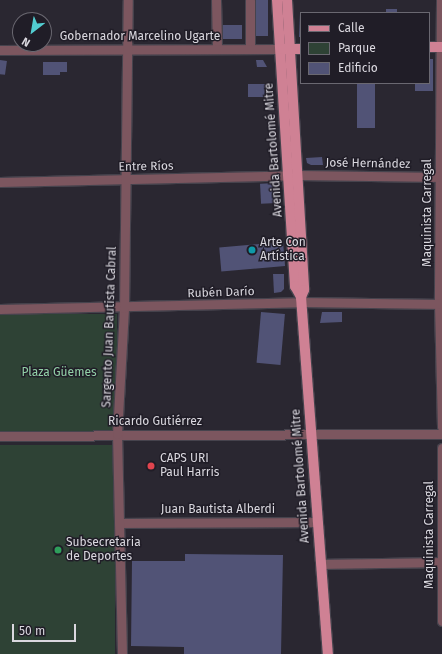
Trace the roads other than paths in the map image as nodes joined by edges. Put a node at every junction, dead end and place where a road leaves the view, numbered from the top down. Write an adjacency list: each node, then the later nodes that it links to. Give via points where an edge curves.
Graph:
1 (128, 0): 8 (street, Sargento Juan Bautista Cabral)
2 (216, 0): 9 (street)
3 (250, 0): 10 (street)
4 (278, 0): 11 (main road, Avenida Bartolomé Mitre)
5 (287, 0): 11 (main road, Avenida Bartolomé Mitre)
6 (440, 0): 7 (street, Maquinista Carregal)
7 (437, 47): 15 (street, Maquinista Carregal)
8 (128, 49): 9 (street, Gobernador Marcelino Ugarte); 13 (street, Gobernador Marcelino Ugarte); 16 (street, Sargento Juan Bautista Cabral)
9 (217, 49): 10 (street, Gobernador Marcelino Ugarte)
10 (250, 49): 11 (street, Gobernador Marcelino Ugarte)
11 (285, 49): 12 (main road); 14 (main road, Avenida Bartolomé Mitre)
12 (300, 49)
13 (0, 50)
14 (294, 176): 15 (street, José Hernández); 16 (street, Entre Ríos); 18 (main road, Avenida Bartolomé Mitre, via 295,286)
15 (442, 177): 19 (street, Maquinista Carregal)
16 (126, 180): 17 (street, Entre Ríos); 20 (street, Sargento Juan Bautista Cabral)
17 (0, 182)
18 (301, 299): 19 (street, Rubén Darío); 20 (street, Rubén Darío); 23 (main road, Avenida Bartolomé Mitre)
19 (441, 304): 22 (street, Maquinista Carregal)
20 (124, 308): 21 (street, Rubén Darío); 24 (street, Sargento Juan Bautista Cabral)
21 (0, 309)
22 (442, 427)
23 (311, 432): 24 (street, Ricardo Gutiérrez); 25 (street, Ricardo Gutiérrez); 28 (main road, Avenida Bartolomé Mitre)
24 (117, 434): 26 (street, Ricardo Gutiérrez); 29 (street, Sargento Juan Bautista Cabral)
25 (442, 434)
26 (0, 436)
27 (442, 448): 30 (street, Maquinista Carregal)
28 (317, 522): 29 (street, Juan Bautista Alberdi); 31 (main road, Avenida Bartolomé Mitre)
29 (119, 523): 33 (street, Sargento Juan Bautista Cabral)
30 (442, 562): 31 (street); 32 (street, Maquinista Carregal)
31 (321, 564): 34 (main road, Avenida Bartolomé Mitre)
32 (442, 621)
33 (122, 654)
34 (328, 654)

